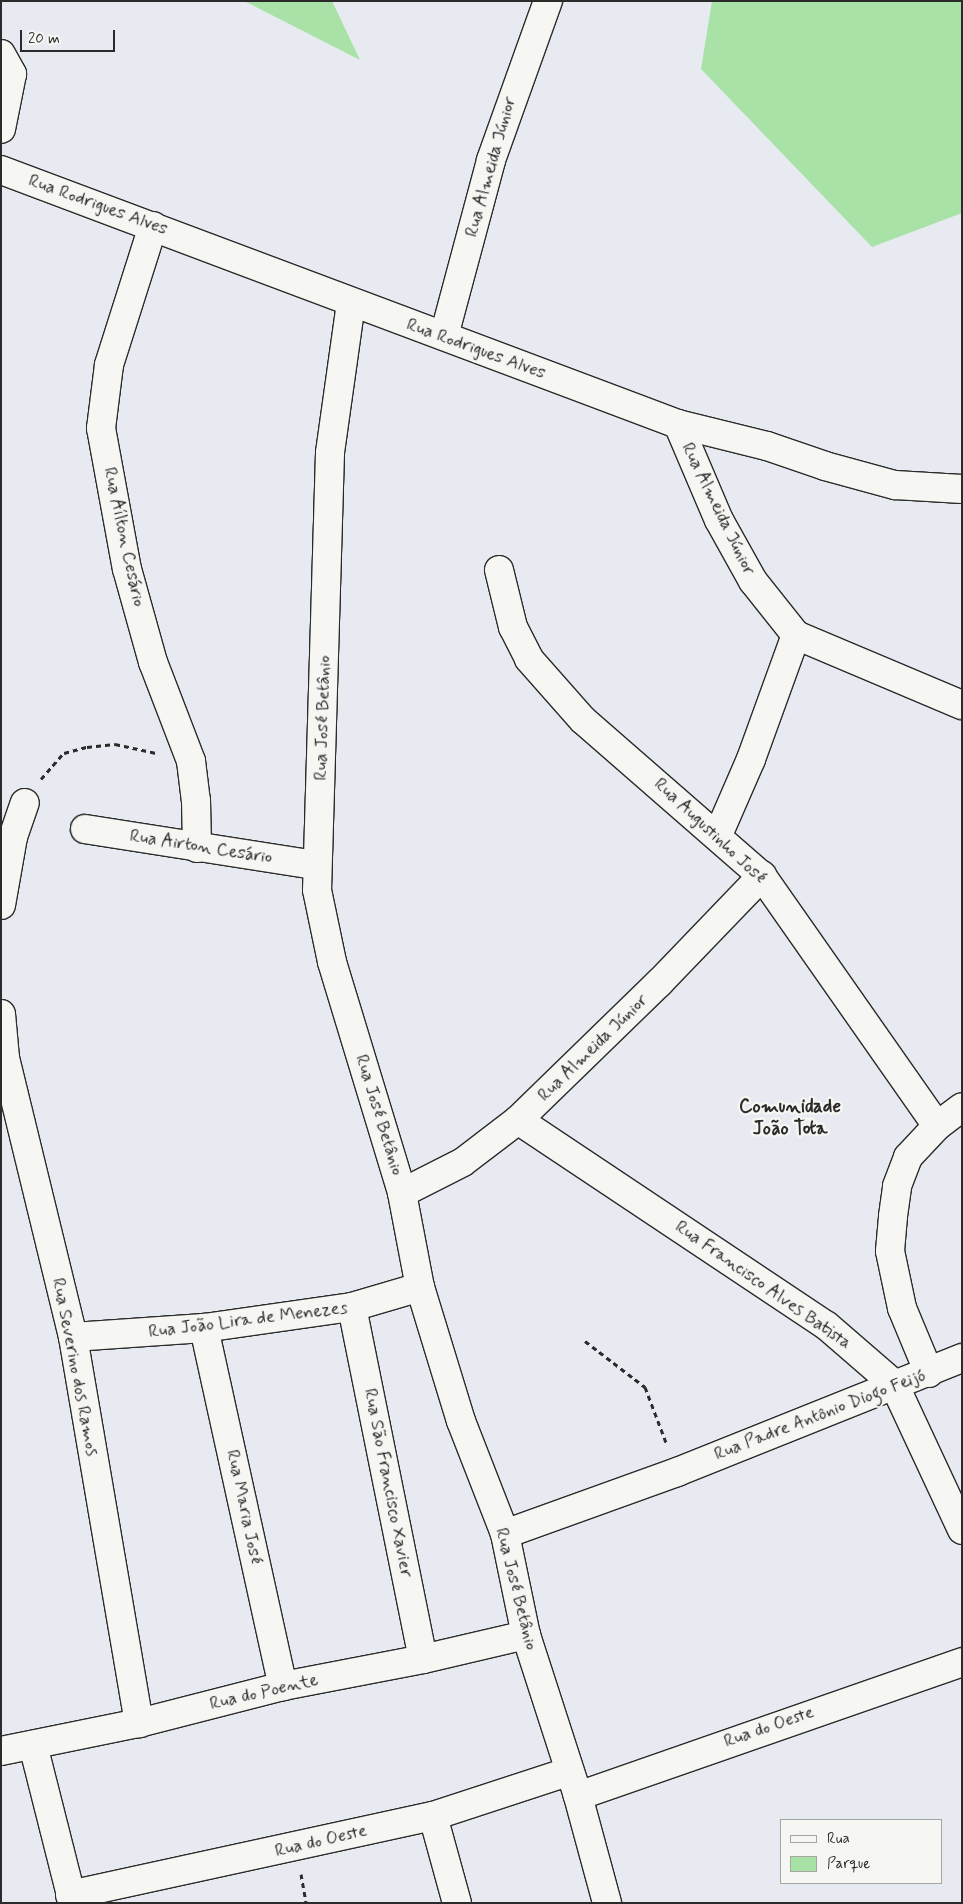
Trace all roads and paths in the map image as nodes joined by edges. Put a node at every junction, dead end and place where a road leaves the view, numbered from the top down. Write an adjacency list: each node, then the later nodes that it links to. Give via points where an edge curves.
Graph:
1 (548, 1): 7 (street, Rua Almeida Júnior, via 491,160)
2 (1, 54): 3 (street, via 12,74)
3 (1, 129)
4 (1, 170): 5 (street, Rua Rodrigues Alves)
5 (153, 226): 6 (street, Rua Rodrigues Alves); 13 (street, Rua Aílton Cesário, via 109,366 101,428 127,569 153,662)
6 (351, 303): 7 (street, Rua Rodrigues Alves); 18 (street, Rua José Betânio, via 330,453)
7 (444, 336): 8 (street, Rua Rodrigues Alves)
8 (678, 424): 9 (street, Rua Rodrigues Alves, via 767,446 895,485); 11 (street, Rua Almeida Júnior, via 719,520 753,581)
9 (962, 489)
10 (499, 570): 16 (street, Rua Augustinho José, via 513,627 529,659 554,690 583,720)
11 (796, 635): 12 (street); 16 (street, via 751,759)
12 (962, 705)
13 (191, 761): 14 (path, via 115,744 88,747 64,753); 17 (street, Rua Aílton Cesário, via 196,800)
14 (25, 802): 20 (street, via 13,837)
15 (85, 829): 17 (street, Rua Airton Cesário)
16 (718, 835): 19 (street, Rua Augustinho José)
17 (196, 848): 18 (street, Rua Airton Cesário)
18 (316, 865): 26 (street, Rua José Betânio, via 316,890 332,962)
19 (762, 876): 24 (street, Rua Almeida Júnior, via 659,983); 25 (street, Rua Augustinho José)
20 (1, 905)
21 (1, 1014): 22 (street, Rua Severino dos Ramos)
22 (3, 1058): 30 (street, Rua Severino dos Ramos)
23 (962, 1107): 25 (street)
24 (518, 1120): 26 (street, Rua Almeida Júnior, via 463,1162); 34 (street, Rua Francisco Alves Batista, via 819,1321)
25 (937, 1126): 33 (street, via 908,1157 897,1186 890,1251 902,1308)
26 (402, 1193): 27 (street, Rua José Betânio)
27 (420, 1287): 28 (street, Rua João Lira de Menezes); 37 (street, Rua José Betânio, via 464,1430)
28 (352, 1307): 29 (street, Rua João Lira de Menezes); 39 (street, Rua São Francisco Xavier)
29 (204, 1328): 30 (street, Rua João Lira de Menezes); 41 (street, Rua Maria José)
30 (73, 1337): 42 (street, Rua Severino dos Ramos)
31 (586, 1341): 35 (path, via 645,1387)
32 (962, 1358): 33 (street, Rua Padre Antônio Diogo Feijó)
33 (929, 1373): 34 (street, Rua Padre Antônio Diogo Feijó)
34 (894, 1384): 35 (street, Rua Padre Antônio Diogo Feijó); 36 (street, Rua Francisco Alves Batista)
35 (677, 1472): 37 (street, Rua Padre Antônio Diogo Feijó)
36 (962, 1530)
37 (505, 1534): 38 (street, Rua José Betânio)
38 (526, 1635): 39 (street, Rua do Poente); 45 (street, Rua José Betânio)
39 (423, 1660): 41 (street, Rua do Poente)
40 (962, 1662): 45 (street, Rua do Oeste)
41 (283, 1686): 42 (street, Rua do Poente)
42 (139, 1723): 43 (street, Rua do Poente)
43 (33, 1745): 44 (street, Rua do Poente); 47 (street)
44 (1, 1751)
45 (573, 1784): 46 (street, Rua do Oeste); 49 (street, Rua José Betânio)
46 (433, 1816): 47 (street, Rua do Oeste); 48 (street)
47 (71, 1899)
48 (457, 1903)
49 (607, 1903)

